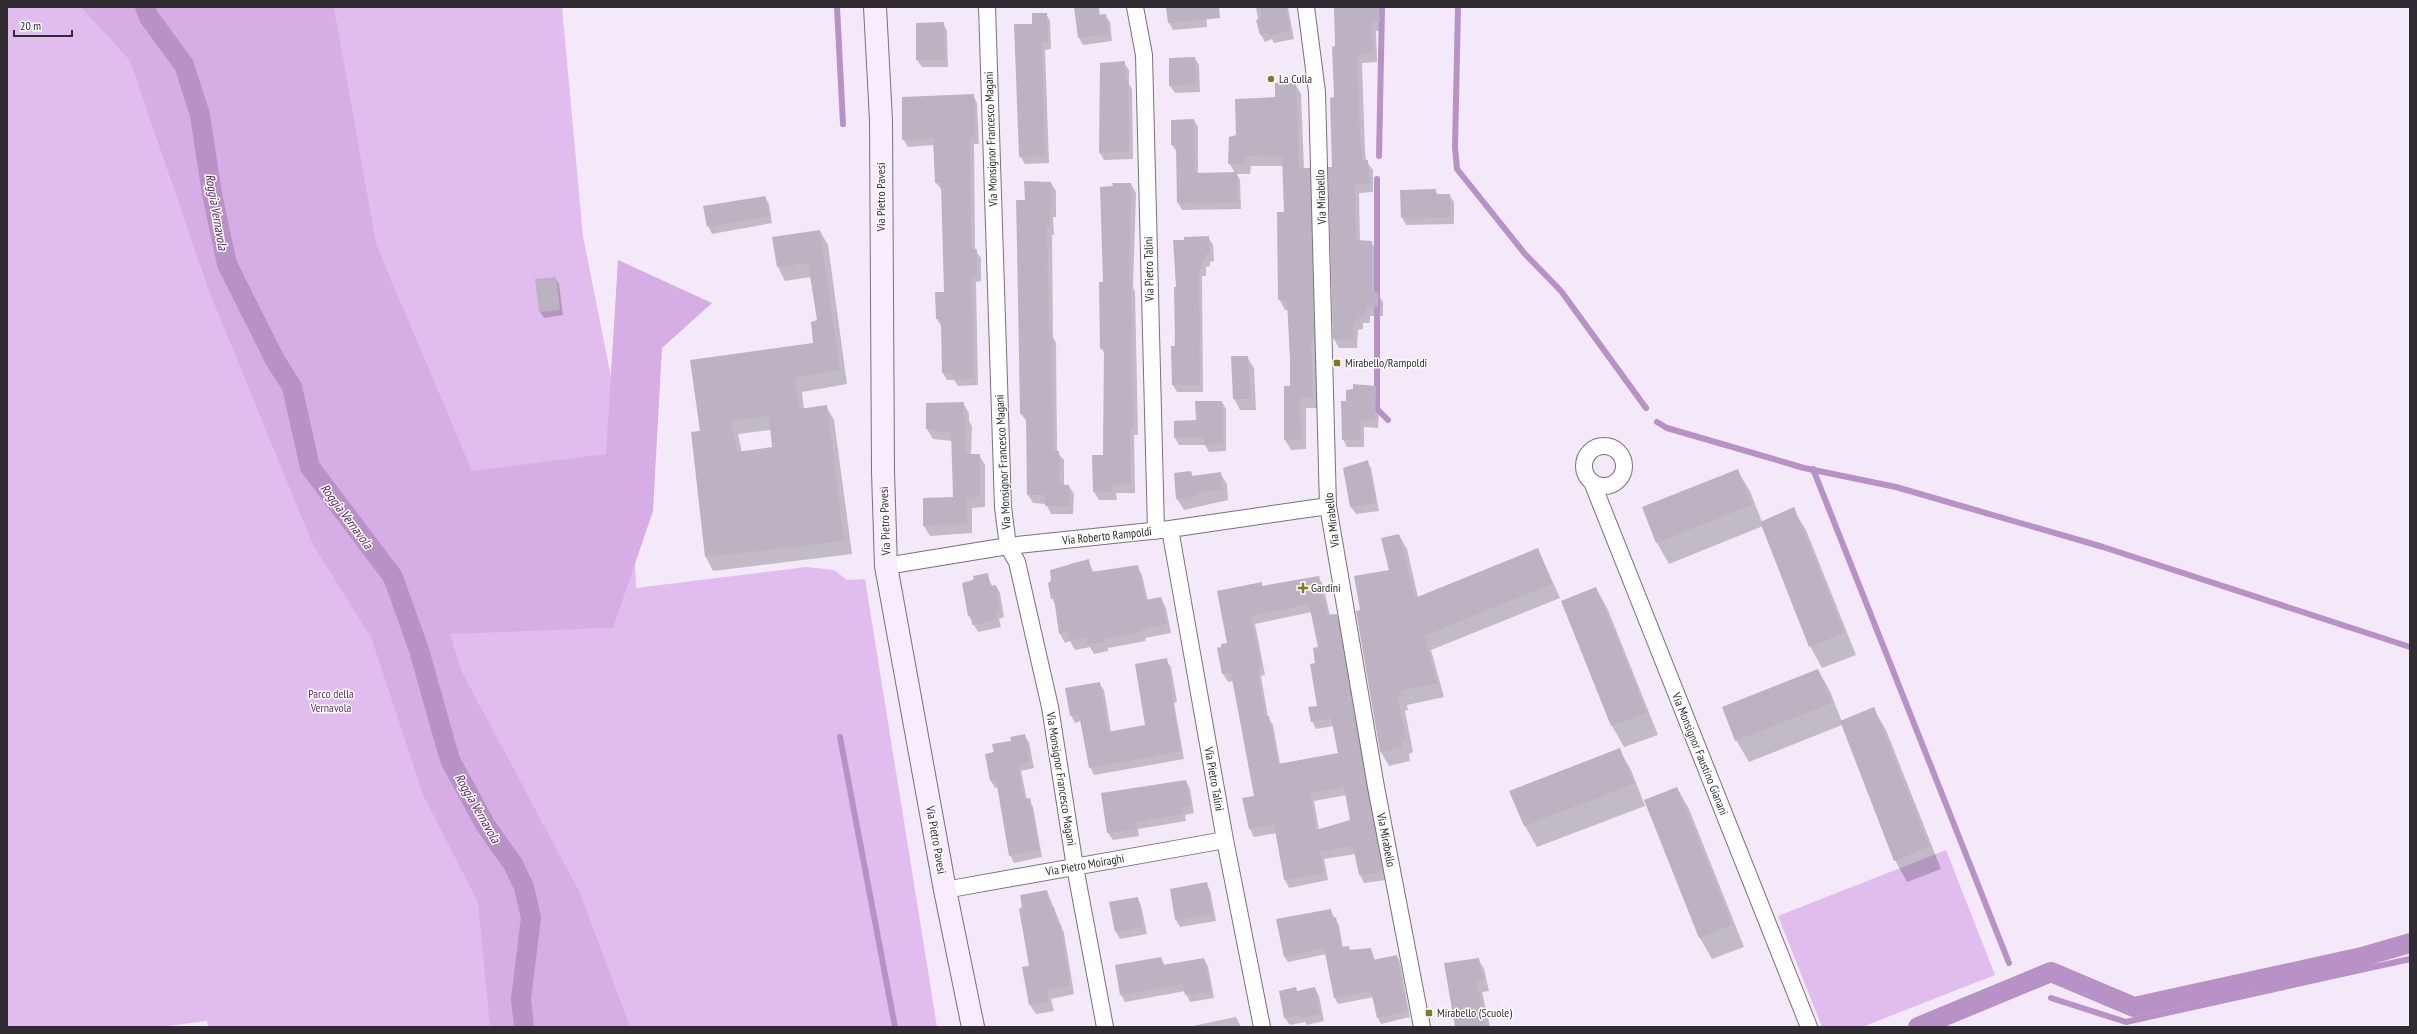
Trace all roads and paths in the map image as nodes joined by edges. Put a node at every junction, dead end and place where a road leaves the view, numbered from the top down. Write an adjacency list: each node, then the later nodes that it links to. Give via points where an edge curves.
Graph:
1 (875, 7): 9 (street, Via Pietro Pavesi, via 881,120)
2 (987, 7): 8 (street, Via Monsignor Francesco Magani, via 1003,507)
3 (1135, 7): 7 (street, Via Pietro Talini, via 1144,55)
4 (1306, 7): 6 (street, Via Mirabello, via 1318,92)
5 (1592, 482): 17 (street, Via Monsignor Faustino Gianani)
6 (1328, 506): 7 (street, Via Roberto Rampoldi); 16 (street, Via Mirabello)
7 (1163, 530): 8 (street, Via Roberto Rampoldi); 10 (street, Via Pietro Talini)
8 (1008, 546): 9 (street, Via Roberto Rampoldi); 11 (street, Via Monsignor Francesco Magani, via 1017,562 1050,707)
9 (886, 566): 12 (street, Via Pietro Pavesi)
10 (1225, 840): 11 (street, Via Pietro Moiraghi); 15 (street, Via Pietro Talini)
11 (1075, 867): 12 (street, Via Pietro Moiraghi); 14 (street, Via Monsignor Francesco Magani)
12 (945, 890): 13 (street, Via Pietro Pavesi)
13 (973, 1027)
14 (1104, 1027)
15 (1262, 1027)
16 (1422, 1027)
17 (1809, 1027)

